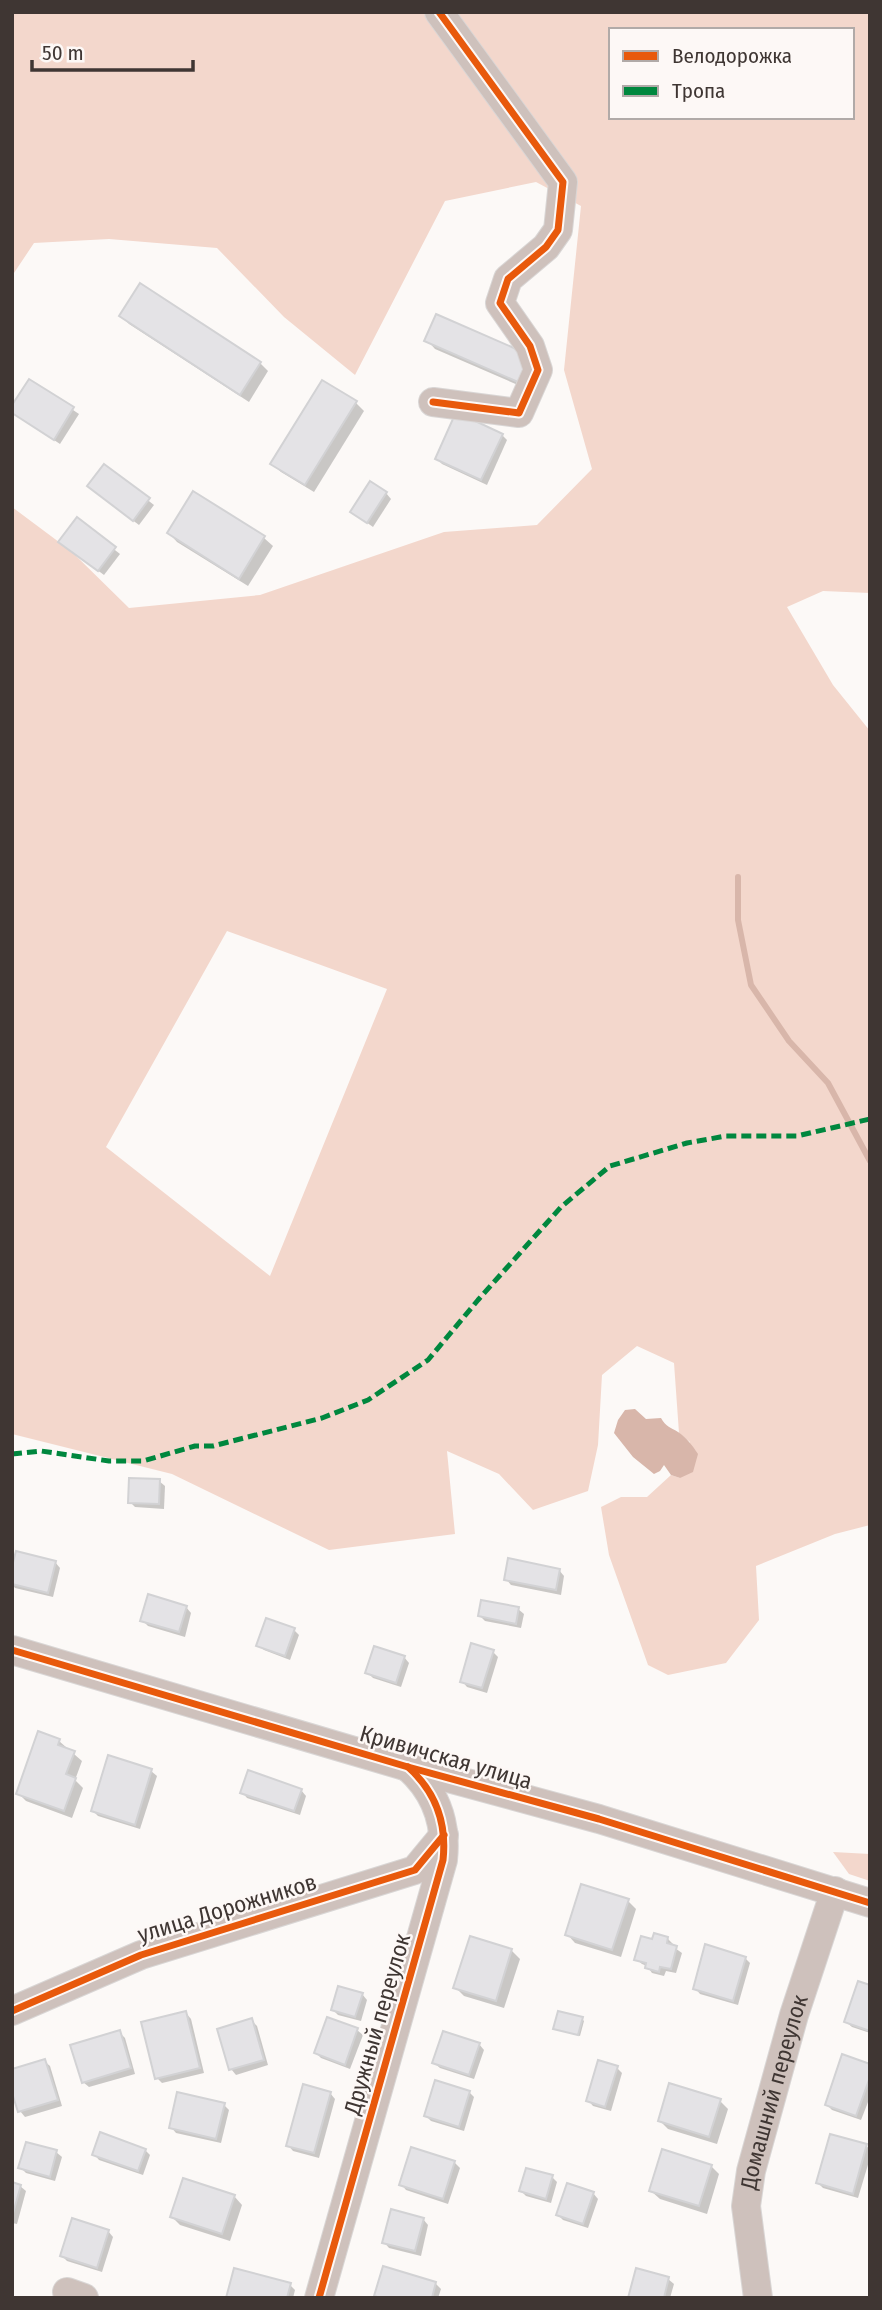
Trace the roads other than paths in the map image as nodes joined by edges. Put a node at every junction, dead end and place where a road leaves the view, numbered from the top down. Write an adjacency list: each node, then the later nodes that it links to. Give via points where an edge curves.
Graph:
1 (439, 12): 2 (street, via 563,182 558,230 547,247 508,279 500,303 530,346 538,370 519,413)
2 (433, 402)
3 (12, 1650): 4 (street, Кривичская улица)
4 (408, 1767): 5 (street, Дружный переулок, via 430,1793); 6 (street, Кривичская улица)
5 (444, 1836): 8 (street, улица Дорожников, via 415,1870 141,1955); 9 (street, Дружный переулок, via 440,1872)
6 (835, 1891): 7 (street, Кривичская улица); 10 (street, Домашний переулок, via 794,2015 751,2171 746,2206)
7 (870, 1903)
8 (12, 2011)
9 (319, 2298)
10 (758, 2298)

